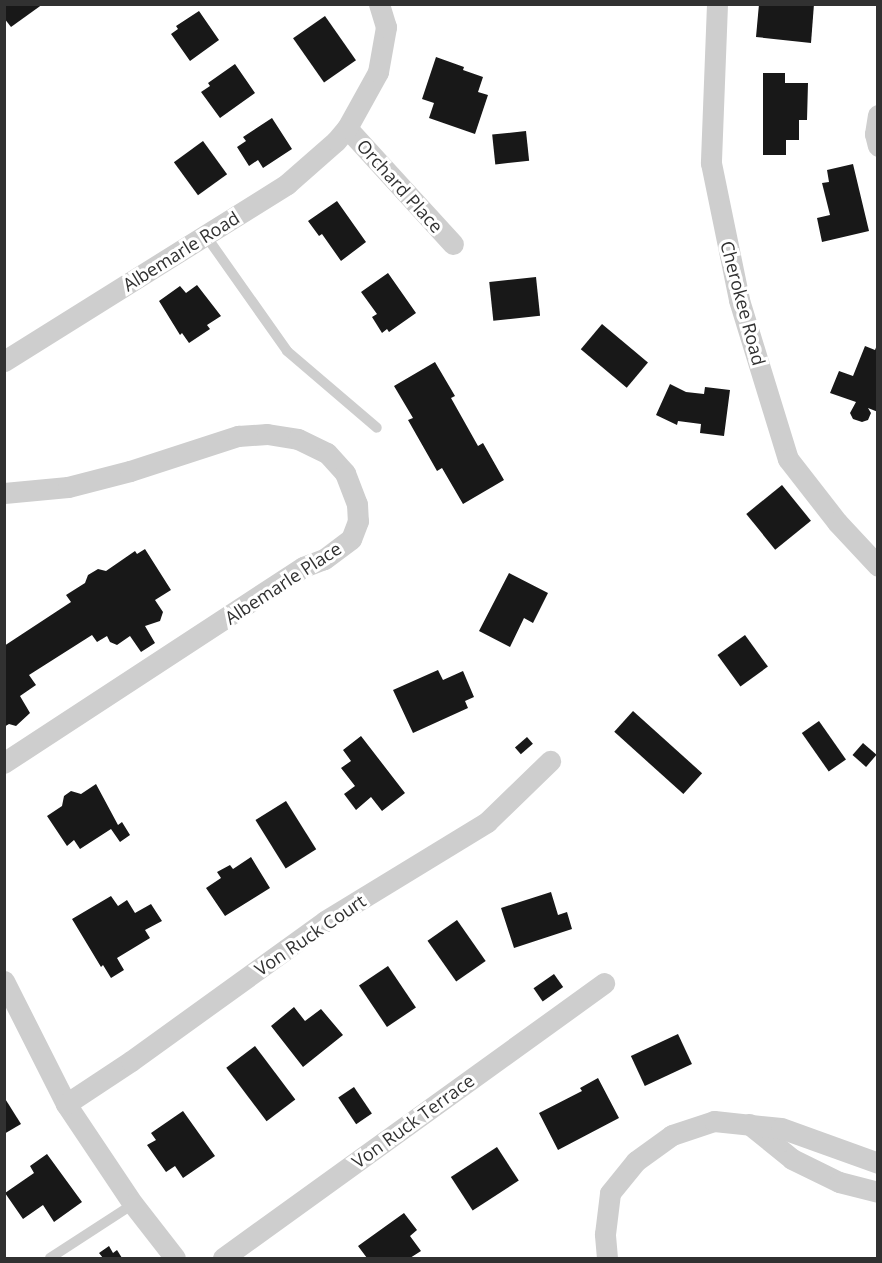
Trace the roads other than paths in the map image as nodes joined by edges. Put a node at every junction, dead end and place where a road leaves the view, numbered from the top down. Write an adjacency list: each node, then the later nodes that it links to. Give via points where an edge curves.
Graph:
1 (379, 4): 4 (street, Albemarle Road, via 386,27 378,72)
2 (717, 4): 11 (street, Cherokee Road, via 711,163 739,300 788,459 837,522)
3 (878, 115): 5 (street)
4 (347, 129): 6 (street, Albemarle Road, via 287,184); 7 (street, Orchard Place)
5 (878, 146)
6 (206, 236): 8 (street, Albemarle Road); 9 (lane, via 287,351)
7 (453, 244)
8 (4, 361)
9 (378, 428)
10 (4, 493): 13 (street, Albemarle Place, via 68,487 238,436 267,434 298,439 327,453 345,473 357,504 358,521 351,539 324,559 303,567)
11 (878, 566)
12 (550, 761): 16 (street, Von Ruck Court, via 487,822 325,921)
13 (4, 763)
14 (4, 981): 16 (street)
15 (604, 983): 23 (street, Von Ruck Terrace)
16 (66, 1104): 20 (street)
17 (749, 1124): 18 (street, via 782,1128); 19 (street, via 792,1159 839,1182); 24 (street, via 714,1121 672,1135 636,1161 610,1193 605,1234)
18 (878, 1163)
19 (878, 1192)
20 (133, 1204): 21 (lane); 22 (street)
21 (50, 1258)
22 (175, 1258)
23 (222, 1258)
24 (607, 1258)

